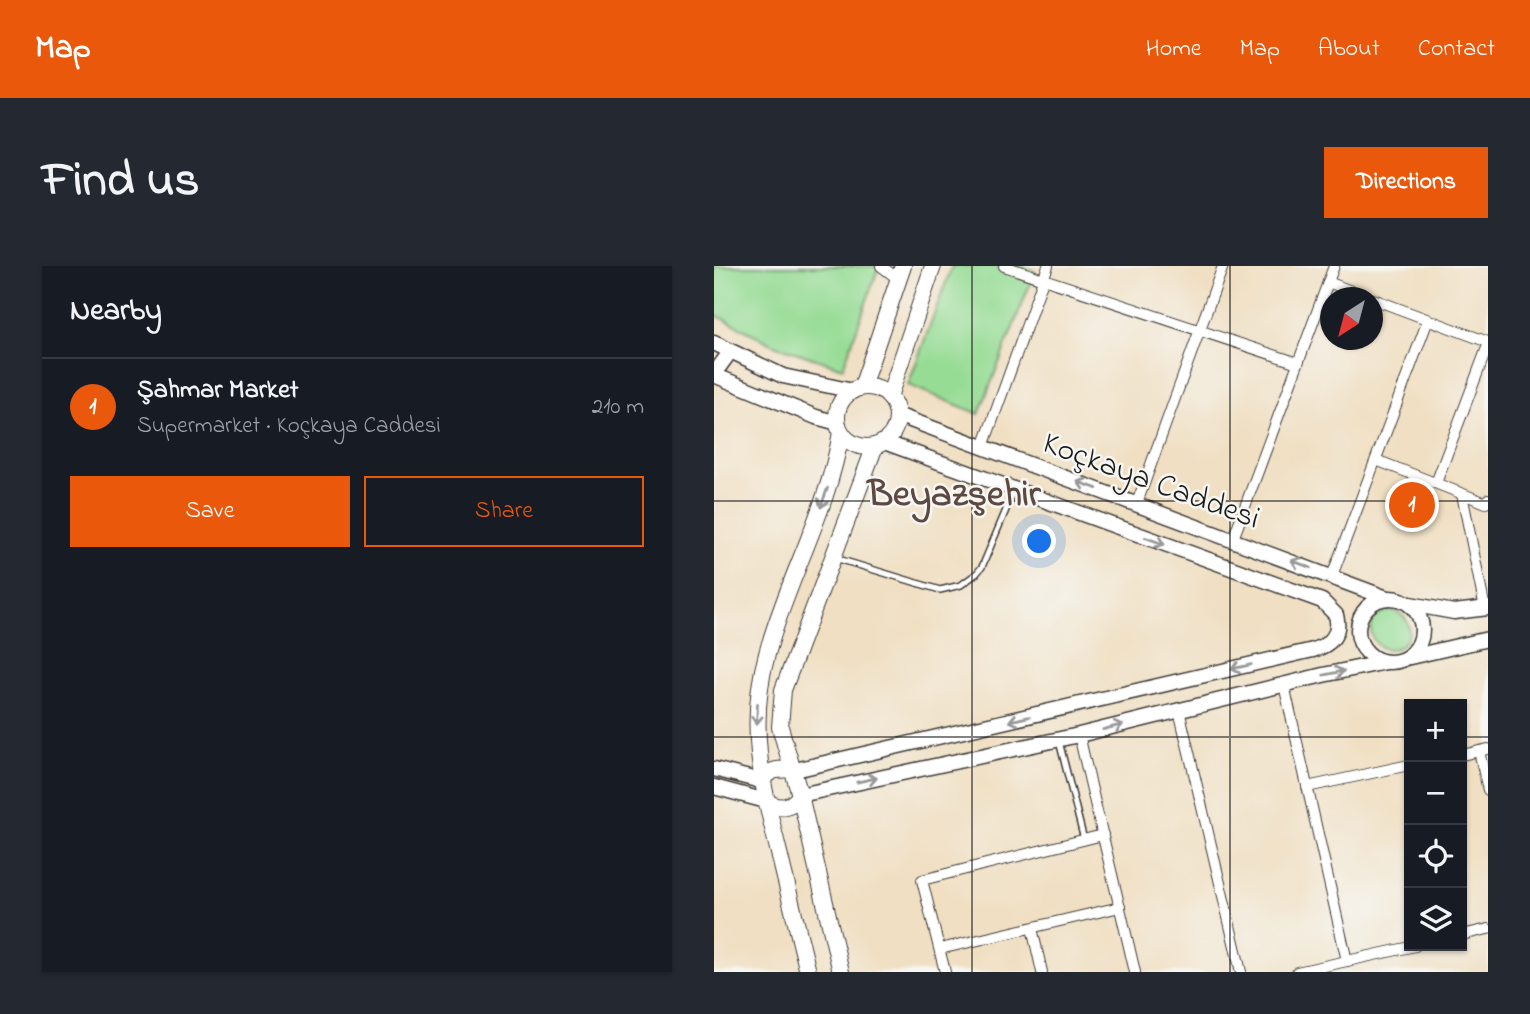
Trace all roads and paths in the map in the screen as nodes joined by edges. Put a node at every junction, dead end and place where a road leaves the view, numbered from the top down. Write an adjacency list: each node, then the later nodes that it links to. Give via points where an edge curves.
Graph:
1 (880, 266): 7 (street)
2 (933, 266): 20 (highway)
3 (1004, 266): 8 (street)
4 (1048, 266): 8 (street)
5 (1223, 266): 13 (street)
6 (1334, 266): 9 (street)
7 (901, 272): 19 (highway)
8 (1043, 279): 13 (street); 24 (street)
9 (1328, 282): 10 (street); 17 (street)
10 (1341, 287)
11 (1383, 303): 12 (street)
12 (1428, 320): 15 (street); 25 (street)
13 (1199, 331): 17 (street); 30 (street)
14 (714, 342): 16 (main road)
15 (1488, 344): 26 (street)
16 (730, 352): 18 (main road); 19 (main road, via 783,376)
17 (1298, 363): 31 (street)
18 (714, 374): 22 (main road)
19 (857, 389): 20 (highway, via 881,390); 22 (highway, via 840,404)
20 (889, 397): 21 (highway)
21 (897, 415): 23 (highway, via 896,426); 24 (main road, Koçkaya Caddesi)
22 (840, 428): 23 (highway, via 855,444); 50 (highway, one-way to 50, via 829,483 762,673 756,722)
23 (879, 444): 27 (main road, Koçkaya Caddesi); 32 (highway)
24 (983, 447): 30 (main road, Koçkaya Caddesi, one-way to 24)
25 (1376, 460): 26 (street); 33 (street)
26 (1436, 483): 28 (street)
27 (1015, 489): 32 (lane, via 982,567 955,588 933,589); 37 (main road, Koçkaya Caddesi, one-way to 37, via 1322,601)
28 (1462, 494): 29 (street); 36 (street)
29 (1488, 502)
30 (1137, 503): 31 (main road, Koçkaya Caddesi)
31 (1233, 539): 33 (main road, Koçkaya Caddesi, one-way to 31)
32 (832, 557): 49 (highway, via 783,690 780,727)
33 (1332, 576): 34 (main road, Koçkaya Caddesi)
34 (1387, 598): 35 (main road); 38 (main road, via 1366,608)
35 (1409, 604): 36 (main road, via 1454,612); 40 (main road, via 1423,631 1419,646)
36 (1486, 608)
37 (1338, 621): 38 (main road); 49 (main road, one-way to 49, via 1334,638 1325,647)
38 (1358, 627): 41 (main road, via 1366,651)
39 (1488, 639): 40 (main road)
40 (1409, 657): 41 (main road)
41 (1386, 662): 42 (main road, one-way to 41)
42 (1284, 685): 43 (main road); 52 (street)
43 (1179, 710): 44 (main road, one-way to 43); 70 (street)
44 (1079, 735): 45 (main road); 56 (street)
45 (1059, 739): 54 (main road, one-way to 45); 57 (lane)
46 (1483, 750): 53 (street)
47 (1404, 766): 52 (street)
48 (714, 769): 50 (main road)
49 (794, 770): 50 (highway, via 777,769); 54 (highway)
50 (761, 781): 55 (highway)
51 (714, 787): 55 (main road)
52 (1307, 787): 64 (street)
53 (1488, 790)
54 (800, 795): 55 (highway, via 785,807); 66 (highway)
55 (766, 801): 65 (highway)
56 (1103, 835): 57 (street); 58 (street)
57 (1084, 840): 63 (street, via 922,880)
58 (1120, 907): 59 (street); 69 (street)
59 (1032, 928): 63 (street); 68 (street)
60 (1488, 929): 61 (street)
61 (1467, 934)
62 (1404, 948): 64 (street)
63 (940, 949): 67 (street)
64 (1347, 961): 71 (street)
65 (808, 972)
66 (841, 972)
67 (946, 972)
68 (1042, 972)
69 (1135, 972)
70 (1241, 972)
71 (1297, 972)

